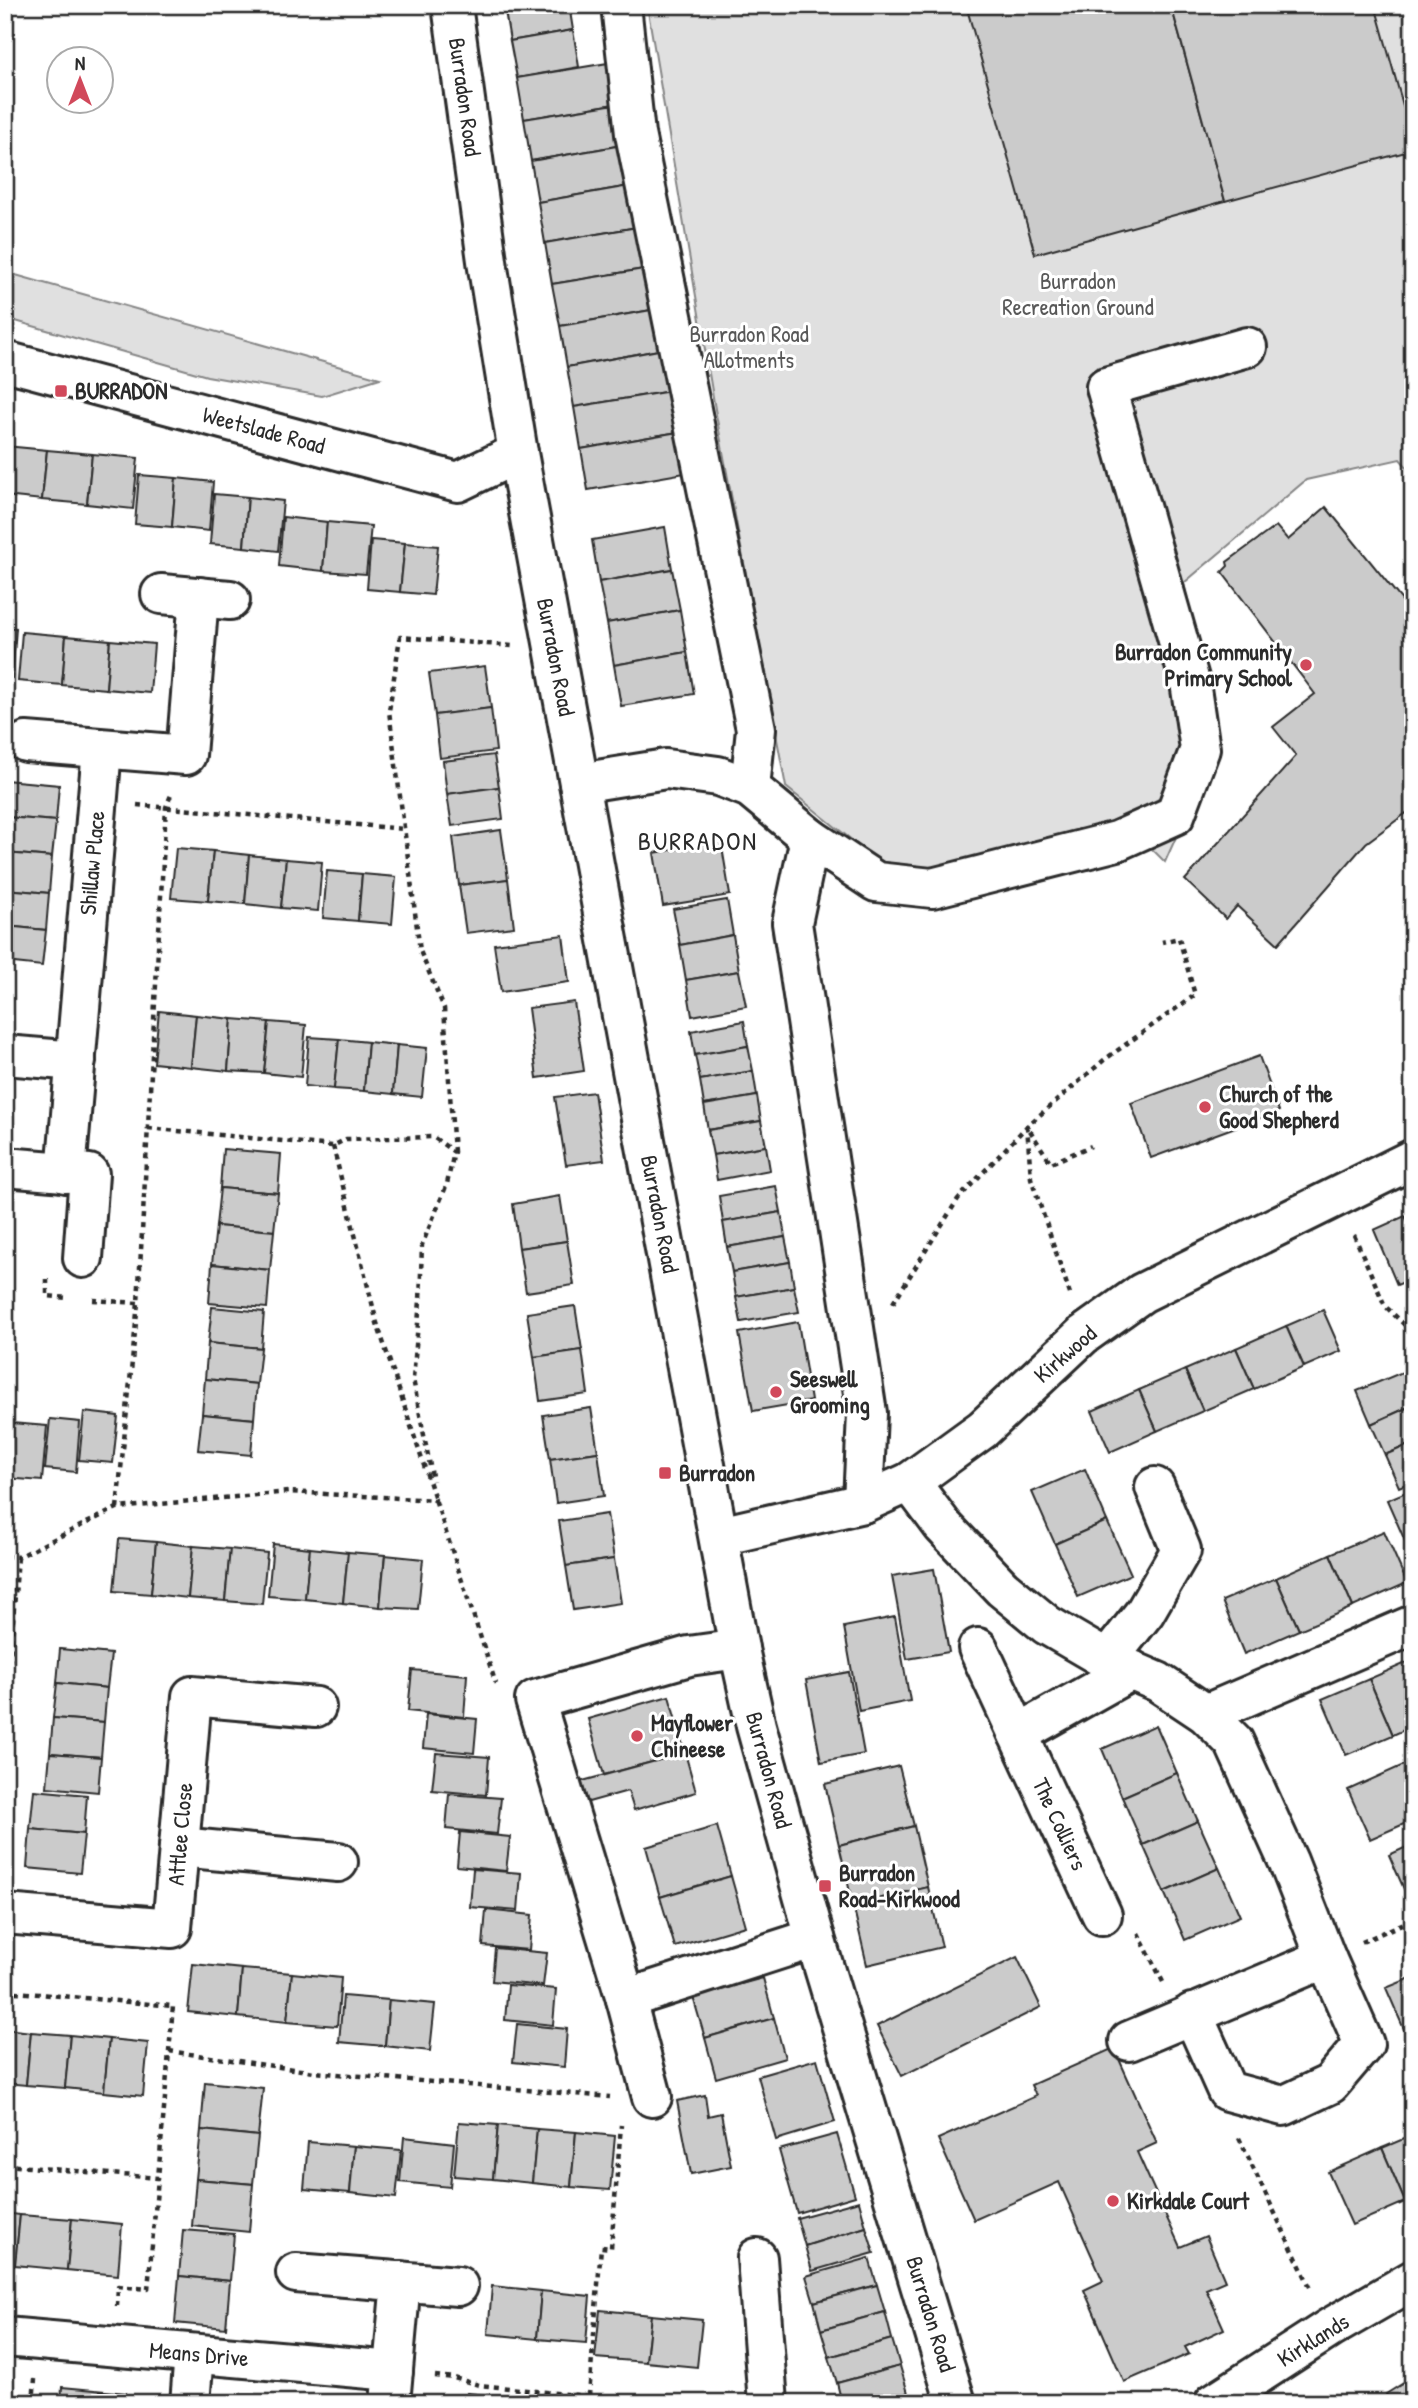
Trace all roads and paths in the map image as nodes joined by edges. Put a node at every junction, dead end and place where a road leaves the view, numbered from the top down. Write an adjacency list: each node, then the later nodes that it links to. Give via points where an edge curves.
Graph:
1 (452, 5): 5 (street, Burradon Road)
2 (621, 5): 12 (street, via 635,134 756,729)
3 (1247, 347): 16 (street, via 1106,387 1190,682 1200,749 1175,815 1117,841 932,888 876,882)
4 (5, 361): 5 (street, Weetslade Road, via 458,482)
5 (518, 453): 11 (street, Burradon Road)
6 (161, 594): 10 (street, via 215,598)
7 (521, 647): 15 (path, via 400,637 389,711)
8 (26, 742): 9 (street)
9 (102, 749): 10 (street); 13 (street, Shillaw Place)
10 (186, 755): 14 (path)
11 (579, 783): 12 (street, via 666,769 718,776); 38 (street, Burradon Road)
12 (750, 788): 16 (street)
13 (98, 801): 14 (path); 19 (street, Shillaw Place)
14 (166, 807): 15 (path); 21 (path)
15 (404, 829): 24 (path, via 420,951 444,1008)
16 (810, 838): 36 (street, via 792,923 867,1413)
17 (1162, 942): 20 (path, via 1179,938 1195,995 1104,1060)
18 (5, 1055): 19 (street)
19 (76, 1061): 27 (street, Shillaw Place)
20 (1027, 1126): 23 (path, via 1051,1163); 30 (path, via 958,1199); 32 (path, via 1031,1178)
21 (148, 1128): 22 (path); 37 (path, via 138,1303)
22 (333, 1146): 24 (path, via 346,1139 433,1137); 35 (path, via 377,1323)
23 (1091, 1146)
24 (454, 1152): 35 (path, via 447,1184 422,1245 412,1380)
25 (1413, 1159): 28 (street, Kirkwood)
26 (5, 1167): 27 (street)
27 (66, 1172): 29 (street, via 89,1174)
28 (1336, 1196): 31 (path, via 1385,1306); 32 (street, Kirkwood, via 1142,1293)
29 (83, 1258)
30 (889, 1313)
31 (1413, 1333)
32 (1083, 1335): 33 (street, Kirkwood, via 983,1429)
33 (910, 1482): 36 (street, Kirkwood); 44 (street, via 1002,1588 1047,1625)
34 (1155, 1487): 44 (street, via 1181,1550)
35 (437, 1500): 37 (path, via 288,1492); 46 (path)
36 (863, 1503): 38 (street, Kirkwood)
37 (117, 1508): 40 (path)
38 (720, 1536): 42 (street, Burradon Road)
39 (5, 1556): 40 (path)
40 (18, 1557): 50 (path)
41 (1413, 1625): 49 (street)
42 (739, 1648): 57 (street, Burradon Road); 60 (street, via 689,1656 536,1700)
43 (978, 1648): 51 (street, The Colliers)
44 (1119, 1665): 49 (street, via 1158,1682); 51 (street)
45 (506, 1674): 46 (path)
46 (494, 1677): 47 (path)
47 (498, 1690)
48 (316, 1707): 52 (street, Attlee Close, via 192,1696)
49 (1206, 1714): 58 (street, via 1234,1742)
50 (5, 1722)
51 (1018, 1734): 55 (street, The Colliers)
52 (179, 1847): 53 (street); 54 (street, Attlee Close, via 172,1928)
53 (338, 1862)
54 (5, 1914)
55 (1102, 1915)
56 (1413, 1919): 58 (path)
57 (815, 1938): 60 (street); 80 (street, Burradon Road)
58 (1326, 1958): 61 (street); 61 (street, via 1364,2044 1330,2084 1283,2106 1227,2091)
59 (5, 1991): 63 (path, via 173,2006)
60 (626, 1999): 64 (street)
61 (1192, 2013): 62 (street)
62 (1129, 2040)
63 (169, 2051): 64 (path, via 314,2072); 66 (path)
64 (632, 2103): 76 (path, via 611,2248 601,2247)
65 (5, 2165): 66 (path)
66 (158, 2178): 72 (path, via 148,2289 118,2287)
67 (757, 2258): 79 (street)
68 (296, 2273): 70 (street)
69 (1413, 2280): 81 (street, Kirklands)
70 (401, 2281): 71 (street); 75 (street)
71 (458, 2287)
72 (116, 2312)
73 (5, 2337): 74 (street, Means Drive)
74 (194, 2354): 75 (street, Means Drive); 77 (street)
75 (391, 2387): 76 (path, via 454,2378 479,2385)
76 (589, 2396): 78 (path)
77 (190, 2403)
78 (653, 2403)
79 (768, 2403)
80 (956, 2403)
81 (1214, 2403)

